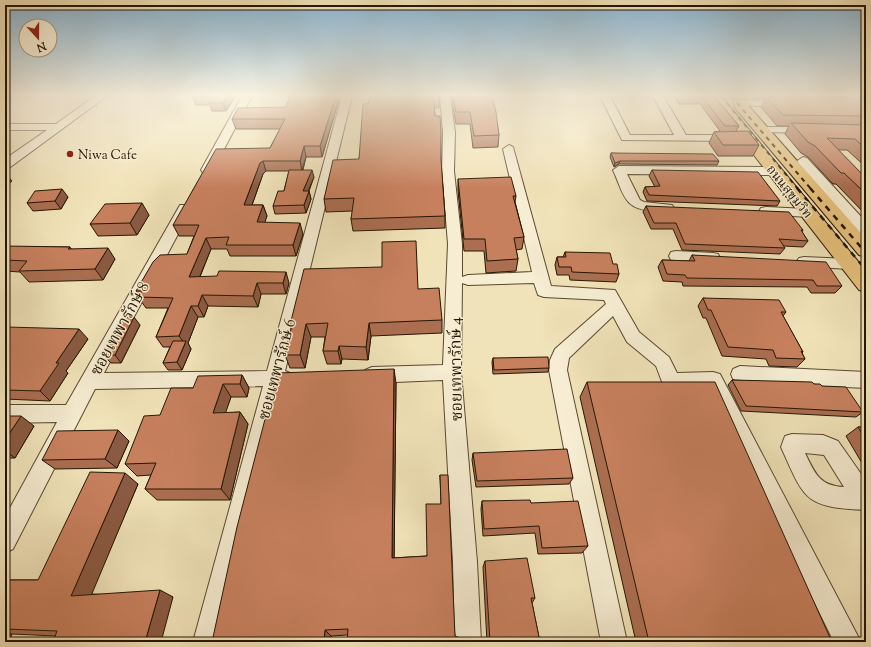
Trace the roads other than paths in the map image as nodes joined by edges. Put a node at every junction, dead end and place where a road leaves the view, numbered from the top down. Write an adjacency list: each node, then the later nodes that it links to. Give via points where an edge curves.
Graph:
1 (230, 126): 36 (street, ซอยเทพารักษ์ 8)
2 (339, 126): 33 (street, ซอยเทพารักษ์ 6)
3 (448, 126): 30 (street, ซอยเทพารักษ์ 4, via 448,171 455,244)
4 (620, 126): 12 (street, via 626,138)
5 (675, 126): 12 (street)
6 (746, 126): 11 (highway, ถนนสุขุมวิท)
7 (750, 126): 11 (highway, ถนนสุขุมวิท)
8 (5, 127): 9 (street)
9 (59, 127): 15 (street)
10 (822, 130): 11 (street)
11 (754, 134): 12 (street); 16 (highway, ถนนสุขุมวิท); 21 (highway, ถนนสุขุมวิท)
12 (682, 138)
13 (509, 149): 26 (street)
14 (802, 161): 20 (street)
15 (5, 165)
16 (774, 171): 17 (street, via 619,170 635,202 641,206); 19 (highway, ถนนสุขุมวิท)
17 (681, 209)
18 (752, 211): 19 (street)
19 (808, 213): 25 (highway, ถนนสุขุมวิท)
20 (866, 231)
21 (866, 252)
22 (676, 256): 23 (street)
23 (731, 258)
24 (786, 261): 25 (street)
25 (849, 264): 28 (highway, ถนนสุขุมวิท)
26 (540, 278): 27 (street); 29 (street, via 544,291 609,294)
27 (468, 280)
28 (866, 285)
29 (614, 306): 42 (street, via 561,354 558,360); 43 (street, via 633,337 663,362 671,381 713,380)
30 (452, 372): 32 (street); 41 (street, ซอยเทพารักษ์ 4, via 466,562)
31 (740, 374): 35 (street)
32 (351, 376)
33 (273, 378): 34 (street); 36 (street); 40 (street, ซอยเทพารักษ์ 6)
34 (296, 378)
35 (866, 380)
36 (90, 381): 38 (street, ซอยเทพารักษ์ 8)
37 (5, 414): 38 (street)
38 (71, 415): 39 (street, ซอยเทพารักษ์ 8)
39 (5, 541)
40 (206, 642)
41 (468, 642)
42 (614, 642)
43 (848, 642)

